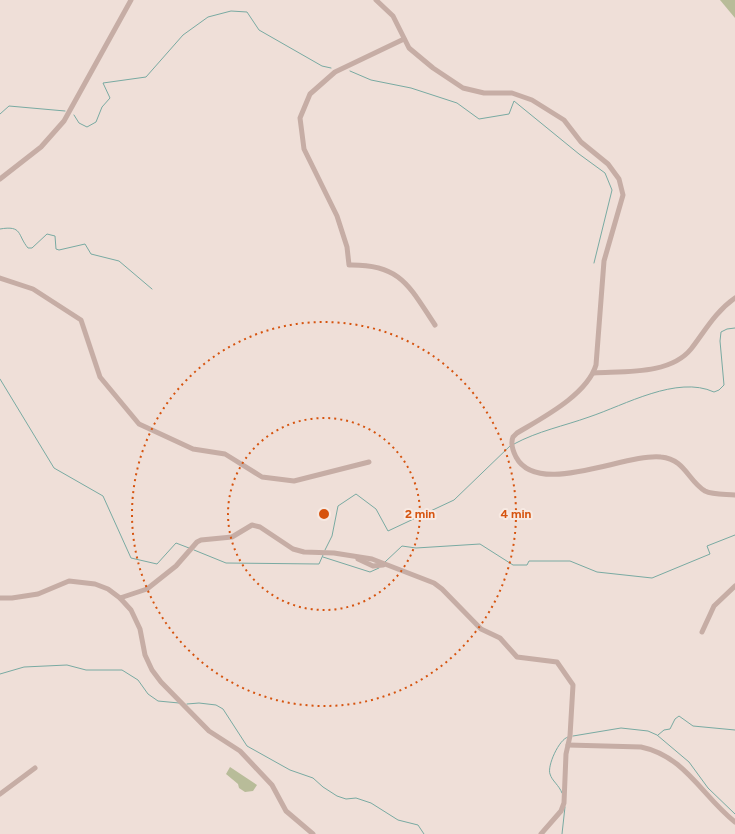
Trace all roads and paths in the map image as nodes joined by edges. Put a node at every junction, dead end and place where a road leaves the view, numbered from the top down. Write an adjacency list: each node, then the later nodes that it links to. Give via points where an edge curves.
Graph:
1 (131, 0): 4 (street, via 64,121 40,147)
2 (376, 0): 3 (street, via 393,16)
3 (404, 39): 7 (street, via 335,72 310,94 300,118 304,149 337,216 347,247 349,265 369,265 396,275 409,286); 8 (street, via 414,54 463,88 484,93 512,93 525,96 560,117 588,150 608,164 619,179 623,195 604,261)
4 (0, 180)
5 (0, 278): 9 (street, via 33,289 81,320 100,376 139,424 193,449 225,454 262,477 294,481)
6 (735, 298): 8 (street, via 710,320 689,351 675,361 653,369)
7 (434, 325)
8 (594, 373): 10 (street, via 559,407 513,437 512,448 523,466 538,473 562,474 661,457 685,469 700,488 707,492)
9 (369, 462)
10 (735, 495)
11 (735, 586): 14 (street, via 714,606)
12 (0, 598): 13 (street, via 27,597 69,580 95,584)
13 (120, 598): 15 (street, via 147,589 176,566 197,542 232,537 252,525 260,527 293,549 372,560 434,583 481,629 500,638 517,657 557,662 572,685); 19 (street, via 131,610 140,630 145,655 152,670 209,731 240,752 272,784 286,811)
14 (702, 632)
15 (568, 744): 18 (street, via 641,747 668,756); 20 (street, via 564,803 561,811)
16 (35, 768): 17 (street)
17 (0, 794)
18 (735, 822)
19 (314, 834)
20 (541, 834)

